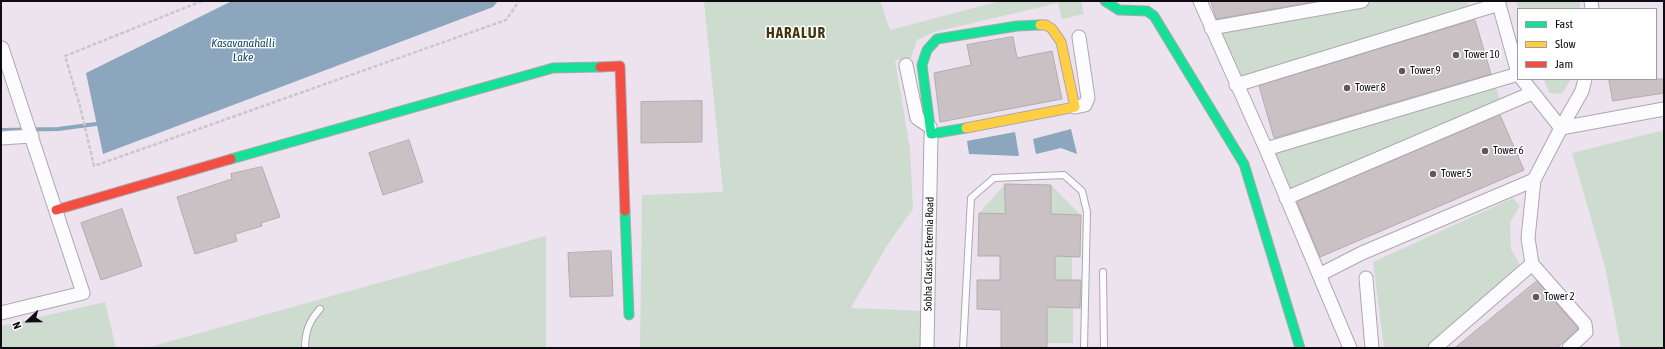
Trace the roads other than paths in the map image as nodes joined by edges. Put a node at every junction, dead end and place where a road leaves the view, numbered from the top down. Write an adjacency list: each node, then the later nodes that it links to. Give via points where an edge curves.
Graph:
1 (1105, 1): 37 (street, via 1121,12 1144,11 1151,13 1158,20 1244,164)
2 (1200, 1): 5 (street)
3 (1362, 1): 5 (street)
4 (1498, 2): 9 (street); 13 (street)
5 (1211, 28): 13 (street)
6 (1079, 37): 15 (street, via 1088,98 1085,105)
7 (2, 48): 18 (street)
8 (906, 65): 19 (street, via 917,118)
9 (1517, 69)
10 (1517, 73): 21 (street)
11 (1523, 80): 14 (street)
12 (1585, 80): 17 (street, via 1582,91)
13 (1236, 85): 21 (street)
14 (1532, 93): 17 (street); 23 (street)
15 (1075, 107): 19 (street); 19 (street, via 1061,42 1057,34 1046,25 1017,26 937,39 932,43 922,65)
16 (1664, 109): 17 (street)
17 (1561, 128): 22 (street)
18 (30, 131): 20 (street); 24 (street)
19 (930, 131): 33 (street, Sobha Classic & Eternia Road)
20 (1, 138)
21 (1266, 149): 23 (street)
22 (1534, 180): 25 (street, via 1528,238); 27 (street)
23 (1286, 198): 27 (street)
24 (56, 210): 30 (street, via 83,293); 31 (street, via 553,68 620,66)
25 (1532, 264): 40 (street); 41 (street, via 1584,324 1586,332)
26 (1103, 272): 36 (lane)
27 (1318, 274): 38 (street)
28 (1366, 278): 39 (street)
29 (320, 309): 32 (lane, via 312,317 306,332)
30 (1, 313)
31 (630, 315)
32 (305, 348)
33 (927, 348)
34 (963, 348): 35 (lane, via 971,198 994,178 1064,175 1082,191 1087,212)
35 (1084, 348)
36 (1104, 348)
37 (1300, 348)
38 (1350, 348)
39 (1372, 348)
40 (1435, 348)
41 (1568, 348)

